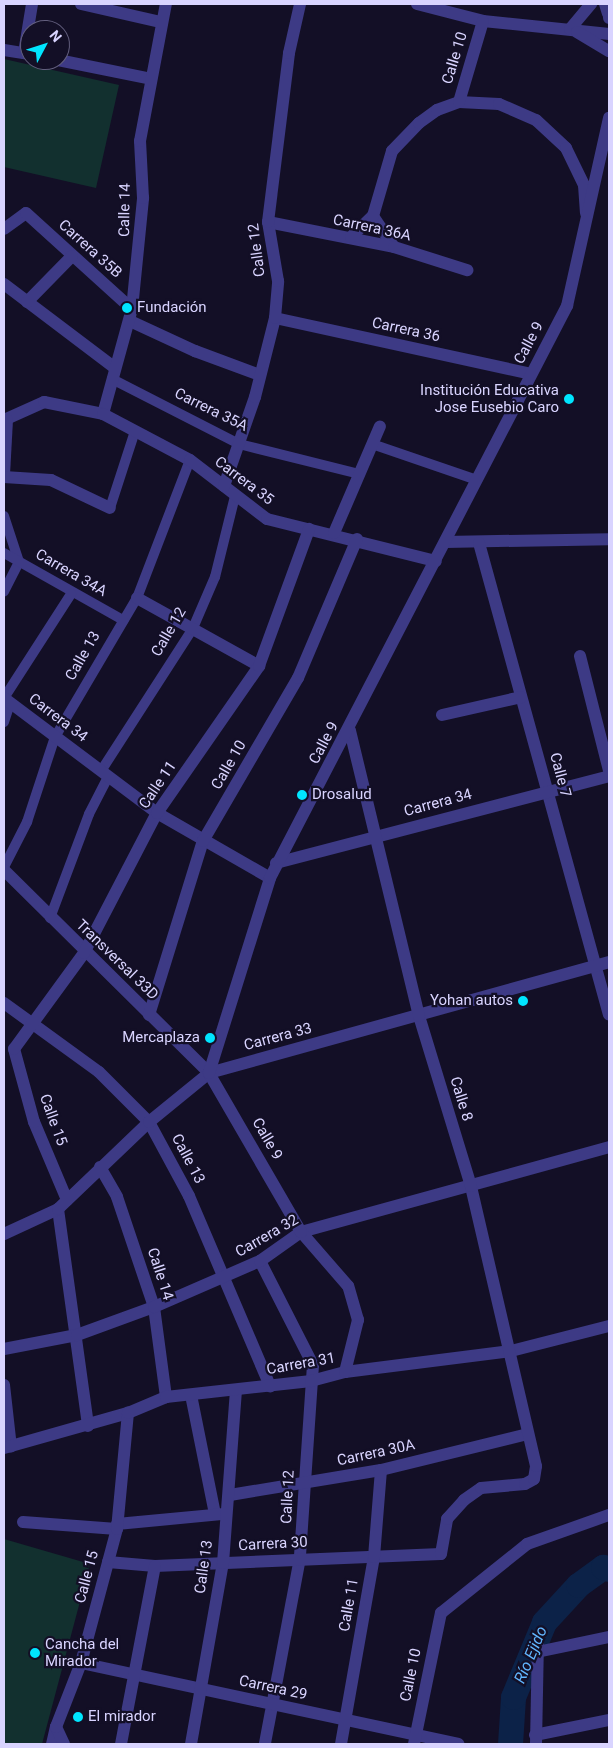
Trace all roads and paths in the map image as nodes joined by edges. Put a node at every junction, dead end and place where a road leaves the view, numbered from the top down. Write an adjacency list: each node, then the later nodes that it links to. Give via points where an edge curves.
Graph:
1 (32, 4): 7 (street)
2 (81, 4): 9 (street)
3 (166, 4): 9 (street, Calle 14)
4 (300, 4): 20 (street, Calle 12, via 289,53)
5 (416, 4): 8 (street)
6 (591, 4): 10 (street)
7 (30, 20)
8 (483, 21): 10 (street); 17 (street, Calle 10)
9 (161, 22): 16 (street, Calle 14)
10 (570, 29): 11 (street); 13 (street)
11 (609, 34)
12 (4, 50): 14 (street)
13 (609, 50)
14 (20, 53)
15 (70, 62): 16 (street)
16 (150, 79): 29 (street, Calle 14, via 140,141 143,198)
17 (459, 102): 19 (street, Calle 10, via 437,110 419,123 392,151); 21 (street, via 499,104 536,120 560,143 584,185)
18 (609, 118): 21 (street, Calle 9)
19 (373, 216): 23 (street); 24 (street)
20 (268, 222): 23 (street, Carrera 36A); 30 (street, Calle 12, via 278,282)
21 (588, 226): 32 (street, Calle 9, via 567,306)
22 (4, 230): 25 (street, Carrera 35B, via 26,213)
23 (351, 237): 24 (street, Carrera 36A)
24 (394, 247): 26 (street, Carrera 36A)
25 (72, 256): 28 (street); 29 (street, Carrera 35B)
26 (467, 270)
27 (4, 284): 28 (street, Carrera 35A)
28 (27, 302): 31 (street, Carrera 35A)
29 (131, 315): 31 (street, Calle 14); 33 (street, Carrera 35B, via 195,351)
30 (275, 318): 32 (street, Carrera 36); 33 (street, Calle 12)
31 (114, 374): 34 (street, Calle 14); 38 (street, Carrera 35A)
32 (530, 374): 43 (street, Calle 9)
33 (260, 375): 38 (street, Calle 12)
34 (103, 414): 35 (street, via 44,402); 37 (street, Carrera 35)
35 (5, 420): 42 (street)
36 (380, 426): 39 (street)
37 (135, 431): 40 (street, Carrera 35); 46 (street)
38 (239, 444): 41 (street, Carrera 35A); 44 (street, Calle 12)
39 (372, 444): 41 (street); 43 (street)
40 (190, 460): 44 (street, Carrera 35); 59 (street, Calle 13)
41 (359, 474): 49 (street)
42 (4, 476): 46 (street, via 51,480)
43 (477, 480): 52 (street, Calle 9)
44 (224, 486): 45 (street, Carrera 35)
45 (235, 496): 48 (street, Carrera 35, via 267,519); 61 (street, Calle 12, via 216,577)
46 (110, 508)
47 (4, 516): 56 (street)
48 (309, 529): 49 (street, Carrera 35); 63 (street, Calle 11)
49 (334, 533): 50 (street, Carrera 35)
50 (357, 539): 55 (street, Carrera 35); 76 (street, Calle 10, via 298,678)
51 (609, 539): 53 (street)
52 (445, 542): 53 (street); 55 (street, Calle 9)
53 (479, 543): 64 (street, Calle 7)
54 (4, 552): 56 (street, Carrera 34A)
55 (436, 561): 68 (street, Calle 9)
56 (19, 562): 57 (street); 58 (street, Carrera 34A)
57 (4, 590)
58 (71, 594): 60 (street, Carrera 34A); 65 (street)
59 (137, 598): 60 (street, Calle 13); 61 (street)
60 (123, 620): 69 (street, Calle 13)
61 (193, 628): 63 (street); 71 (street, Calle 12)
62 (580, 656): 70 (street)
63 (259, 666): 74 (street, Calle 11)
64 (521, 697): 66 (street); 73 (street, Calle 7)
65 (6, 700): 67 (street); 69 (street, Carrera 34)
66 (442, 715)
67 (4, 722)
68 (350, 730): 75 (street, Calle 8); 77 (street, Calle 9)
69 (55, 737): 71 (street, Carrera 34); 78 (street, Calle 13, via 27,822)
70 (609, 771)
71 (104, 774): 74 (street, Carrera 34); 80 (street, Calle 12)
72 (609, 776): 73 (street, Carrera 34)
73 (547, 791): 75 (street, Carrera 34); 83 (street, Calle 7)
74 (157, 813): 76 (street, Carrera 34); 81 (street, Calle 11)
75 (376, 837): 77 (street, Carrera 34); 87 (street, Calle 8)
76 (203, 841): 79 (street, Carrera 34); 86 (street, Calle 10)
77 (276, 863): 79 (street, Calle 9)
78 (4, 868): 80 (street, Transversal 33D)
79 (270, 878): 90 (street, Calle 9)
80 (50, 918): 81 (street, Transversal 33D)
81 (84, 953): 86 (street, Transversal 33D); 88 (street, Calle 11)
82 (609, 962): 83 (street, Carrera 33)
83 (596, 966): 85 (street, Calle 7); 87 (street, Carrera 33)
84 (4, 1003): 88 (street, Calle 13)
85 (609, 1014)
86 (149, 1015): 90 (street, Transversal 33D)
87 (419, 1016): 90 (street, Carrera 33); 94 (street, Calle 8)
88 (32, 1021): 89 (street, Calle 11); 91 (street, Calle 13, via 99,1072)
89 (14, 1049): 95 (street, Calle 15)
90 (209, 1072): 91 (street, Carrera 33); 96 (street, Calle 9)
91 (149, 1122): 93 (street, Carrera 33); 99 (street, Calle 13, via 189,1196)
92 (609, 1147): 94 (street, Carrera 32)
93 (100, 1167): 95 (street, Carrera 33); 100 (street, Calle 14, via 117,1198)
94 (471, 1186): 96 (street, Carrera 32); 104 (street, Calle 8)
95 (62, 1205): 97 (street, Carrera 33); 102 (street, Calle 15)
96 (302, 1232): 98 (street, Carrera 32); 105 (street, Calle 9, via 348,1286 358,1320)
97 (4, 1234)
98 (260, 1261): 99 (street, Carrera 32); 106 (street, Calle 12, via 313,1365)
99 (224, 1277): 100 (street, Carrera 32); 108 (street, Calle 13)
100 (154, 1306): 102 (street, Carrera 32); 111 (street, Calle 14)
101 (609, 1326): 104 (street, Carrera 31)
102 (77, 1335): 103 (street, Carrera 32); 113 (street, Calle 15)
103 (4, 1349)
104 (511, 1350): 105 (street, Carrera 31); 114 (street, Calle 8)
105 (345, 1372): 106 (street, Carrera 31)
106 (311, 1381): 108 (street, Carrera 31); 117 (street, Calle 12)
107 (4, 1385): 115 (street)
108 (270, 1386): 109 (street, Carrera 31)
109 (236, 1392): 110 (street, Carrera 31); 118 (street, Calle 13)
110 (191, 1395): 111 (street, Carrera 31); 119 (street)
111 (166, 1397): 112 (street, Carrera 31)
112 (128, 1412): 113 (street, Carrera 31); 122 (street, Calle 15)
113 (88, 1426): 115 (street, Carrera 31)
114 (528, 1434): 116 (street, Carrera 30A); 123 (street, Calle 8, via 536,1466 534,1479 525,1484 481,1488 464,1500 447,1519)
115 (7, 1447)
116 (381, 1470): 117 (street, Carrera 30A); 125 (street, Calle 11)
117 (305, 1484): 118 (street, Carrera 30A); 124 (street, Calle 12)
118 (230, 1495): 119 (street, Calle 13)
119 (221, 1514): 122 (street); 127 (street, Calle 13)
120 (609, 1515): 137 (street, Calle 10, via 527,1544 441,1613)
121 (23, 1522): 122 (street)
122 (117, 1527): 126 (street, Calle 15)
123 (441, 1554): 125 (street, Carrera 30)
124 (300, 1558): 125 (street, Carrera 30); 127 (street, Carrera 30); 133 (street, Calle 12)
125 (374, 1558): 135 (street, Calle 11)
126 (108, 1562): 128 (street, Carrera 30); 130 (street, Calle 15)
127 (222, 1563): 128 (street, Carrera 30); 132 (street, Calle 13)
128 (155, 1566): 131 (street)
129 (609, 1637): 138 (street, via 537,1647)
130 (80, 1662): 131 (street, Carrera 29); 136 (street, Calle 15)
131 (137, 1675): 132 (street, Carrera 29); 141 (street)
132 (201, 1690): 133 (street, Carrera 29); 142 (street, Calle 13)
133 (272, 1704): 135 (street, Carrera 29); 143 (street, Calle 12)
134 (609, 1720): 138 (street)
135 (345, 1721): 137 (street, Carrera 29); 144 (street, Calle 11)
136 (56, 1727): 139 (street, Calle 15); 140 (street)
137 (415, 1739): 145 (street, Carrera 29)
138 (536, 1740)
139 (52, 1744)
140 (64, 1744)
141 (121, 1744)
142 (190, 1744)
143 (265, 1744)
144 (341, 1744)
145 (458, 1744)

